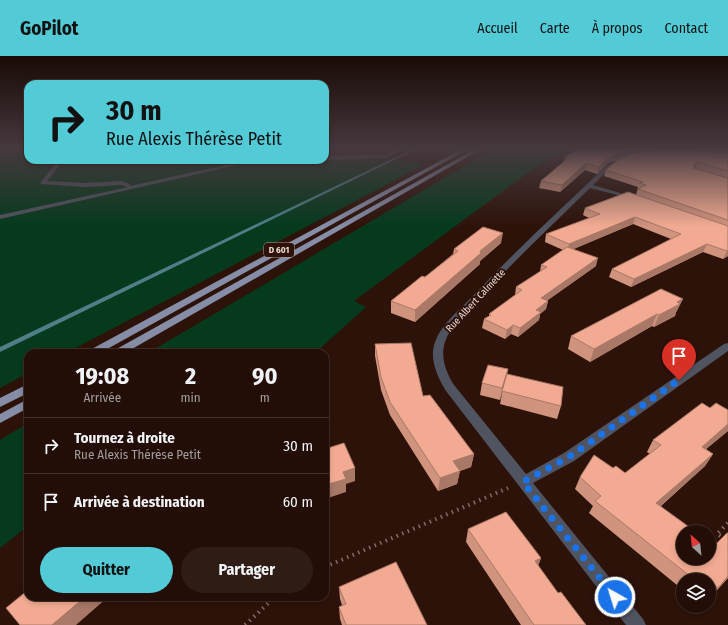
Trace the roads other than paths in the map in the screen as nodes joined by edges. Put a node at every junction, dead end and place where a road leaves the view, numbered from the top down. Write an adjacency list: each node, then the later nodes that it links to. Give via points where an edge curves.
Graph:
1 (50, 175): 7 (street, via 43,183 121,183)
2 (189, 175): 7 (street)
3 (418, 175): 11 (main road, D 601)
4 (433, 175): 12 (main road, D 601)
5 (600, 175): 6 (street, Rue Albert Calmette)
6 (589, 186): 8 (street); 17 (street, Rue Albert Calmette, via 488,284 442,336 439,347 440,367 450,388)
7 (132, 187): 9 (street)
8 (642, 202)
9 (0, 217)
10 (728, 346): 17 (street, via 569,457)
11 (99, 349)
12 (124, 349)
13 (24, 390): 14 (main road)
14 (0, 403)
15 (24, 405): 16 (main road)
16 (0, 419)
17 (523, 482): 18 (street, Rue Albert Calmette)
18 (637, 625)

